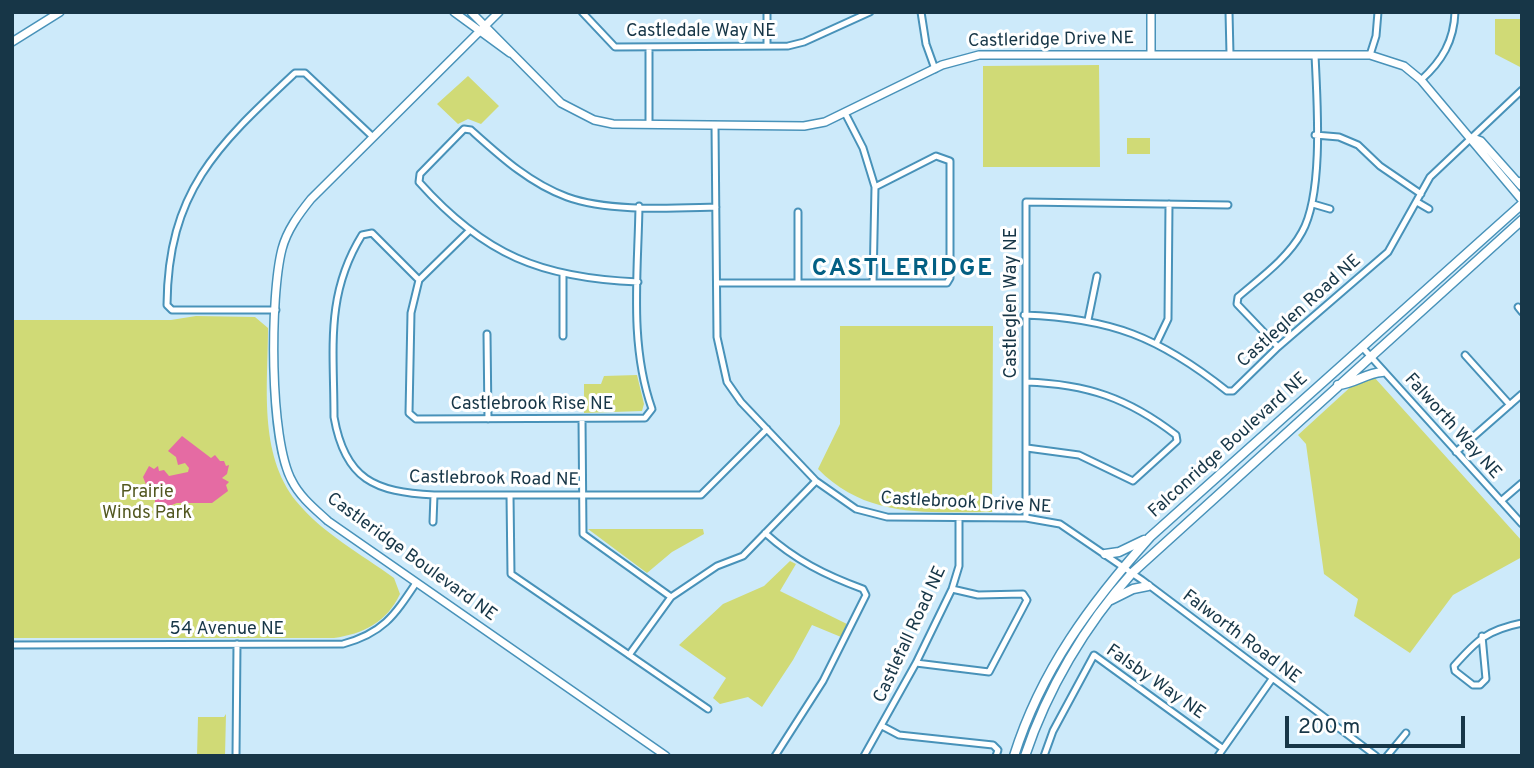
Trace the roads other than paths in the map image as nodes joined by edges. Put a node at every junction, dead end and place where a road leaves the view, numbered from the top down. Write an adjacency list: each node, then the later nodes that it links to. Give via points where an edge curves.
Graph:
1 (60, 12): 15 (street)
2 (454, 12): 14 (street, Castleridge Drive NE)
3 (471, 12): 13 (street, Castleridge Drive NE)
4 (499, 12): 13 (street, Castleridge Boulevard NE)
5 (582, 12): 17 (street, Castledale Way NE, via 615,47)
6 (767, 12): 16 (street)
7 (870, 12): 16 (street, Castledale Way NE, via 804,42)
8 (921, 12): 23 (street)
9 (1151, 12): 20 (street)
10 (1229, 12): 19 (street)
11 (1378, 12): 22 (street)
12 (1455, 12): 24 (street, via 1443,56)
13 (485, 26): 14 (street, Castleridge Boulevard NE); 18 (street, Castleridge Drive NE)
14 (479, 32): 18 (street, Castleridge Drive NE); 30 (street, Castleridge Boulevard NE)
15 (12, 42)
16 (767, 46): 17 (street, Castledale Way NE)
17 (649, 47): 27 (street)
18 (511, 54): 27 (street, Castleridge Drive NE, via 577,113 613,124)
19 (1230, 54): 20 (street, Castleridge Drive NE); 21 (street, Castleridge Drive NE)
20 (1151, 55): 23 (street, Castleridge Drive NE, via 979,55)
21 (1315, 55): 22 (street, Castleridge Drive NE); 29 (street)
22 (1370, 55): 24 (street, Castleridge Drive NE, via 1404,66)
23 (935, 69): 26 (street, Castleridge Drive NE)
24 (1421, 80): 31 (street, Castleridge Drive NE)
25 (1522, 90): 31 (street, Castleglen Road NE)
26 (845, 113): 28 (street, Castleridge Drive NE, via 804,126); 33 (street, via 863,148)
27 (649, 124): 28 (street, Castleridge Drive NE)
28 (715, 125): 41 (street, Castlebrook Drive NE)
29 (1315, 135): 34 (street, via 1358,145); 38 (street)
30 (373, 137): 56 (street, Castleridge Boulevard NE, via 311,199 290,229 278,267); 56 (street, via 305,73 295,73 216,151 201,174 177,224 167,275 167,305 188,311)
31 (1473, 138): 32 (street, Castleridge Drive NE); 34 (street, Castleglen Road NE, via 1430,177); 36 (street, Castleridge Drive NE)
32 (1521, 184)
33 (875, 187): 55 (street); 55 (street, via 936,156 950,161 947,283)
34 (1421, 194): 35 (street, Castleglen Road NE)
35 (1417, 202): 43 (street); 62 (street, Castleglen Road NE, via 1388,251)
36 (1522, 202): 63 (main road, Falconridge Boulevard NE)
37 (1168, 204): 39 (street); 57 (street, Castleglen Way NE, via 1026,202); 61 (street, via 1168,319)
38 (1312, 204): 42 (street); 62 (street, via 1301,234 1238,297 1237,304)
39 (1228, 205)
40 (639, 206): 41 (street); 47 (street, via 566,197 516,170 471,130 464,129 420,174 419,182); 52 (street, Castlebrook Rise NE)
41 (716, 206): 53 (street, Castlebrook Drive NE)
42 (1330, 209)
43 (1429, 209)
44 (798, 212): 54 (street)
45 (1522, 220): 48 (main road, Falconridge Boulevard NE)
46 (1522, 229): 48 (main road)
47 (468, 231): 49 (street, via 513,257); 51 (street)
48 (1500, 240): 65 (main road, Falconridge Boulevard NE)
49 (563, 275): 52 (street); 60 (street)
50 (1097, 276): 58 (street)
51 (419, 280): 71 (street, Castlebrook Rise NE, via 411,313 410,413 416,419); 78 (street, Castlebrook Road NE, via 372,233 362,235 348,258 336,295 334,416 341,446 360,473 379,487 398,493)
52 (638, 282): 72 (street, Castlebrook Rise NE, via 639,361 652,409 645,418)
53 (718, 283): 54 (street); 73 (street, Castlebrook Drive NE, via 721,366 727,382)
54 (798, 283): 55 (street)
55 (873, 283)
56 (276, 310): 91 (street, Castleridge Boulevard NE, via 275,418 292,482 328,521)
57 (1024, 315): 58 (street, Castleglen Road NE); 67 (street, Castleglen Way NE)
58 (1088, 320): 61 (street, Castleglen Road NE)
59 (487, 334): 71 (street)
60 (563, 336)
61 (1157, 342): 62 (street, Castleglen Road NE, via 1227,391 1233,391)
62 (1278, 347)
63 (1362, 347): 65 (street, Falworth Way NE); 87 (main road, Falconridge Boulevard NE)
64 (1465, 355): 70 (street)
65 (1370, 356): 66 (street, Falworth Way NE); 68 (main road, Falconridge Boulevard NE)
66 (1382, 372): 68 (main road); 75 (street, Falworth Way NE)
67 (1026, 382): 74 (street, Castleglen Way NE); 74 (street, via 1059,383 1116,397 1147,412 1176,435 1177,441 1133,481 1079,455)
68 (1338, 385): 90 (main road, Falconridge Boulevard NE)
69 (1522, 394): 70 (street)
70 (1510, 405): 75 (street)
71 (488, 419): 72 (street, Castlebrook Rise NE)
72 (582, 419): 80 (street)
73 (767, 429): 76 (street, Castlebrook Drive NE); 80 (street, Castlebrook Road NE, via 701,495)
74 (1027, 448): 82 (street, Castleglen Way NE)
75 (1456, 452): 81 (street, Falworth Way NE)
76 (816, 481): 83 (street, Castlebrook Drive NE, via 856,509 887,517); 86 (street)
77 (1522, 483): 81 (street)
78 (434, 495): 79 (street, Castlebrook Road NE); 84 (street)
79 (510, 495): 80 (street, Castlebrook Road NE); 100 (street, via 511,574)
80 (583, 495): 94 (street, via 583,534)
81 (1501, 501): 85 (street, Falworth Way NE)
82 (1026, 518): 83 (street, Castlebrook Drive NE); 88 (street, Castlebrook Drive NE, via 1060,524)
83 (959, 519): 93 (street, Castlefall Road NE, via 959,566)
84 (433, 522)
85 (1522, 524)
86 (765, 533): 94 (street, via 743,556 717,566); 111 (street, via 791,557 863,589 866,595 823,681)
87 (1150, 537): 88 (main road); 89 (main road, Falconridge Boulevard NE)
88 (1105, 554): 89 (street, Castlebrook Drive NE)
89 (1123, 567): 90 (street, Falworth Road NE); 114 (main road, Falconridge Boulevard NE, via 1054,662)
90 (1132, 573): 92 (street, Falworth Road NE); 95 (main road, Falconridge Boulevard NE)
91 (416, 583): 98 (street, 54 Avenue NE, via 392,619 360,639 343,644); 106 (street, Castleridge Boulevard NE)
92 (1149, 586): 95 (main road); 102 (street, Falworth Road NE)
93 (952, 589): 101 (street, Castlefall Road NE); 101 (street, via 978,595 1023,594 1027,600 989,672)
94 (671, 597): 100 (street)
95 (1109, 601): 115 (main road, Falconridge Boulevard NE, via 1064,668)
96 (1522, 623): 97 (street)
97 (1482, 636): 97 (street, via 1454,666 1473,685 1486,678)
98 (237, 644): 99 (street, 54 Avenue NE); 108 (street)
99 (12, 645)
100 (629, 655): 103 (street)
101 (916, 663): 104 (street, Castlefall Road NE)
102 (1272, 679): 107 (street); 118 (street, Falworth Road NE)
103 (708, 709)
104 (882, 726): 112 (street, Castlefall Road NE); 113 (street, via 899,735 993,746 998,750)
105 (1406, 733): 119 (street)
106 (649, 743): 109 (street); 110 (street, Castleridge Boulevard NE)
107 (1222, 748): 116 (street, Falsby Way NE, via 1094,655); 117 (street)
108 (236, 756)
109 (655, 756)
110 (666, 756)
111 (775, 756)
112 (864, 756)
113 (996, 756)
114 (1014, 756)
115 (1025, 756)
116 (1044, 756)
117 (1218, 756)
118 (1376, 756)
119 (1387, 756)

